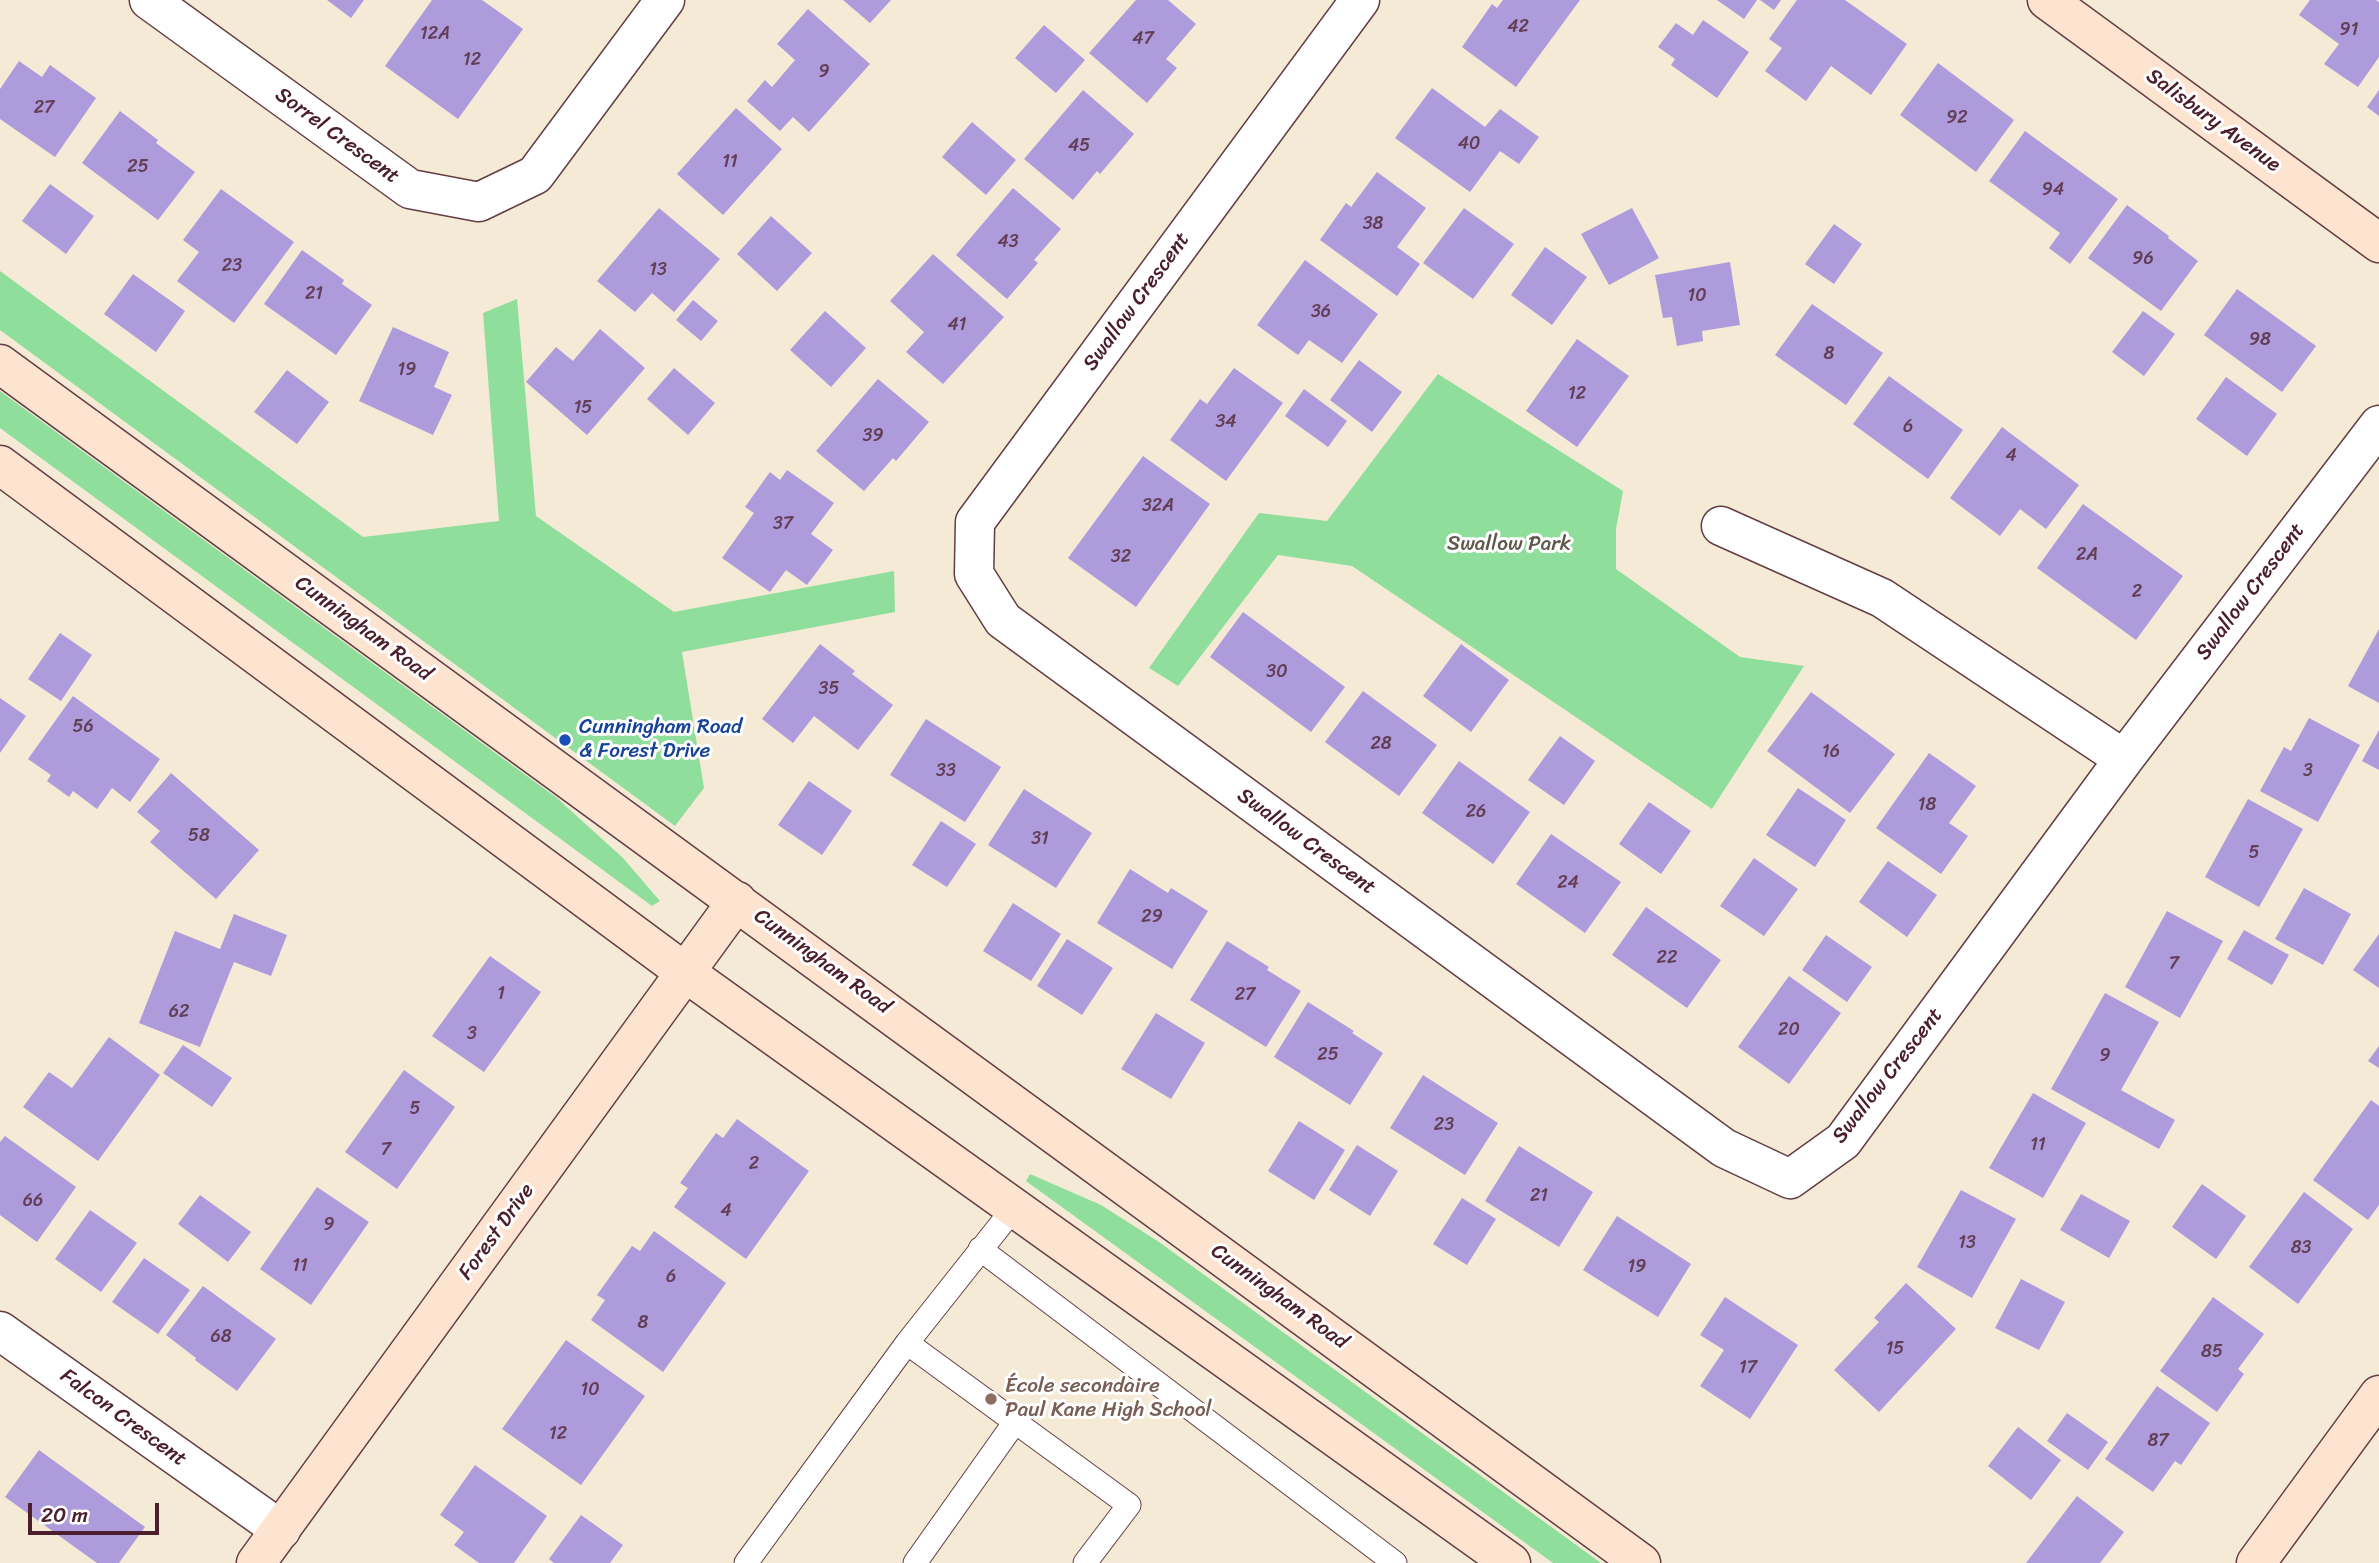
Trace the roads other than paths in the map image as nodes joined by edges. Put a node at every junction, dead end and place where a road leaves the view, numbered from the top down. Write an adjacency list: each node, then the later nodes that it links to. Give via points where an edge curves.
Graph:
1 (149, 0): 2 (street, Sorrel Crescent, via 410,189 479,202 535,176)
2 (665, 0)
3 (1360, 0): 10 (street, Swallow Crescent, via 975,522 974,574 1003,620 1724,1148 1790,1179 1843,1141)
4 (2047, 0): 5 (main road, Salisbury Avenue)
5 (2379, 243)
6 (0, 364): 11 (main road, Cunningham Road)
7 (2379, 425): 10 (street, Swallow Crescent)
8 (0, 465): 12 (main road)
9 (1721, 526): 10 (street, via 1882,598)
10 (2123, 759)
11 (737, 901): 12 (main road, Forest Drive); 27 (main road, Cunningham Road)
12 (686, 973): 13 (main road); 19 (main road, Forest Drive)
13 (1014, 1208): 14 (lane); 26 (main road)
14 (980, 1249): 16 (lane); 25 (lane)
15 (0, 1331): 19 (street, Falcon Crescent)
16 (907, 1343): 18 (lane); 22 (lane)
17 (2379, 1395): 20 (main road)
18 (1014, 1422): 23 (lane); 24 (lane, via 1129,1506)
19 (281, 1530): 21 (main road, Forest Drive)
20 (2268, 1559)
21 (256, 1563)
22 (746, 1563)
23 (915, 1563)
24 (1085, 1563)
25 (1395, 1563)
26 (1511, 1563)
27 (1641, 1563)

